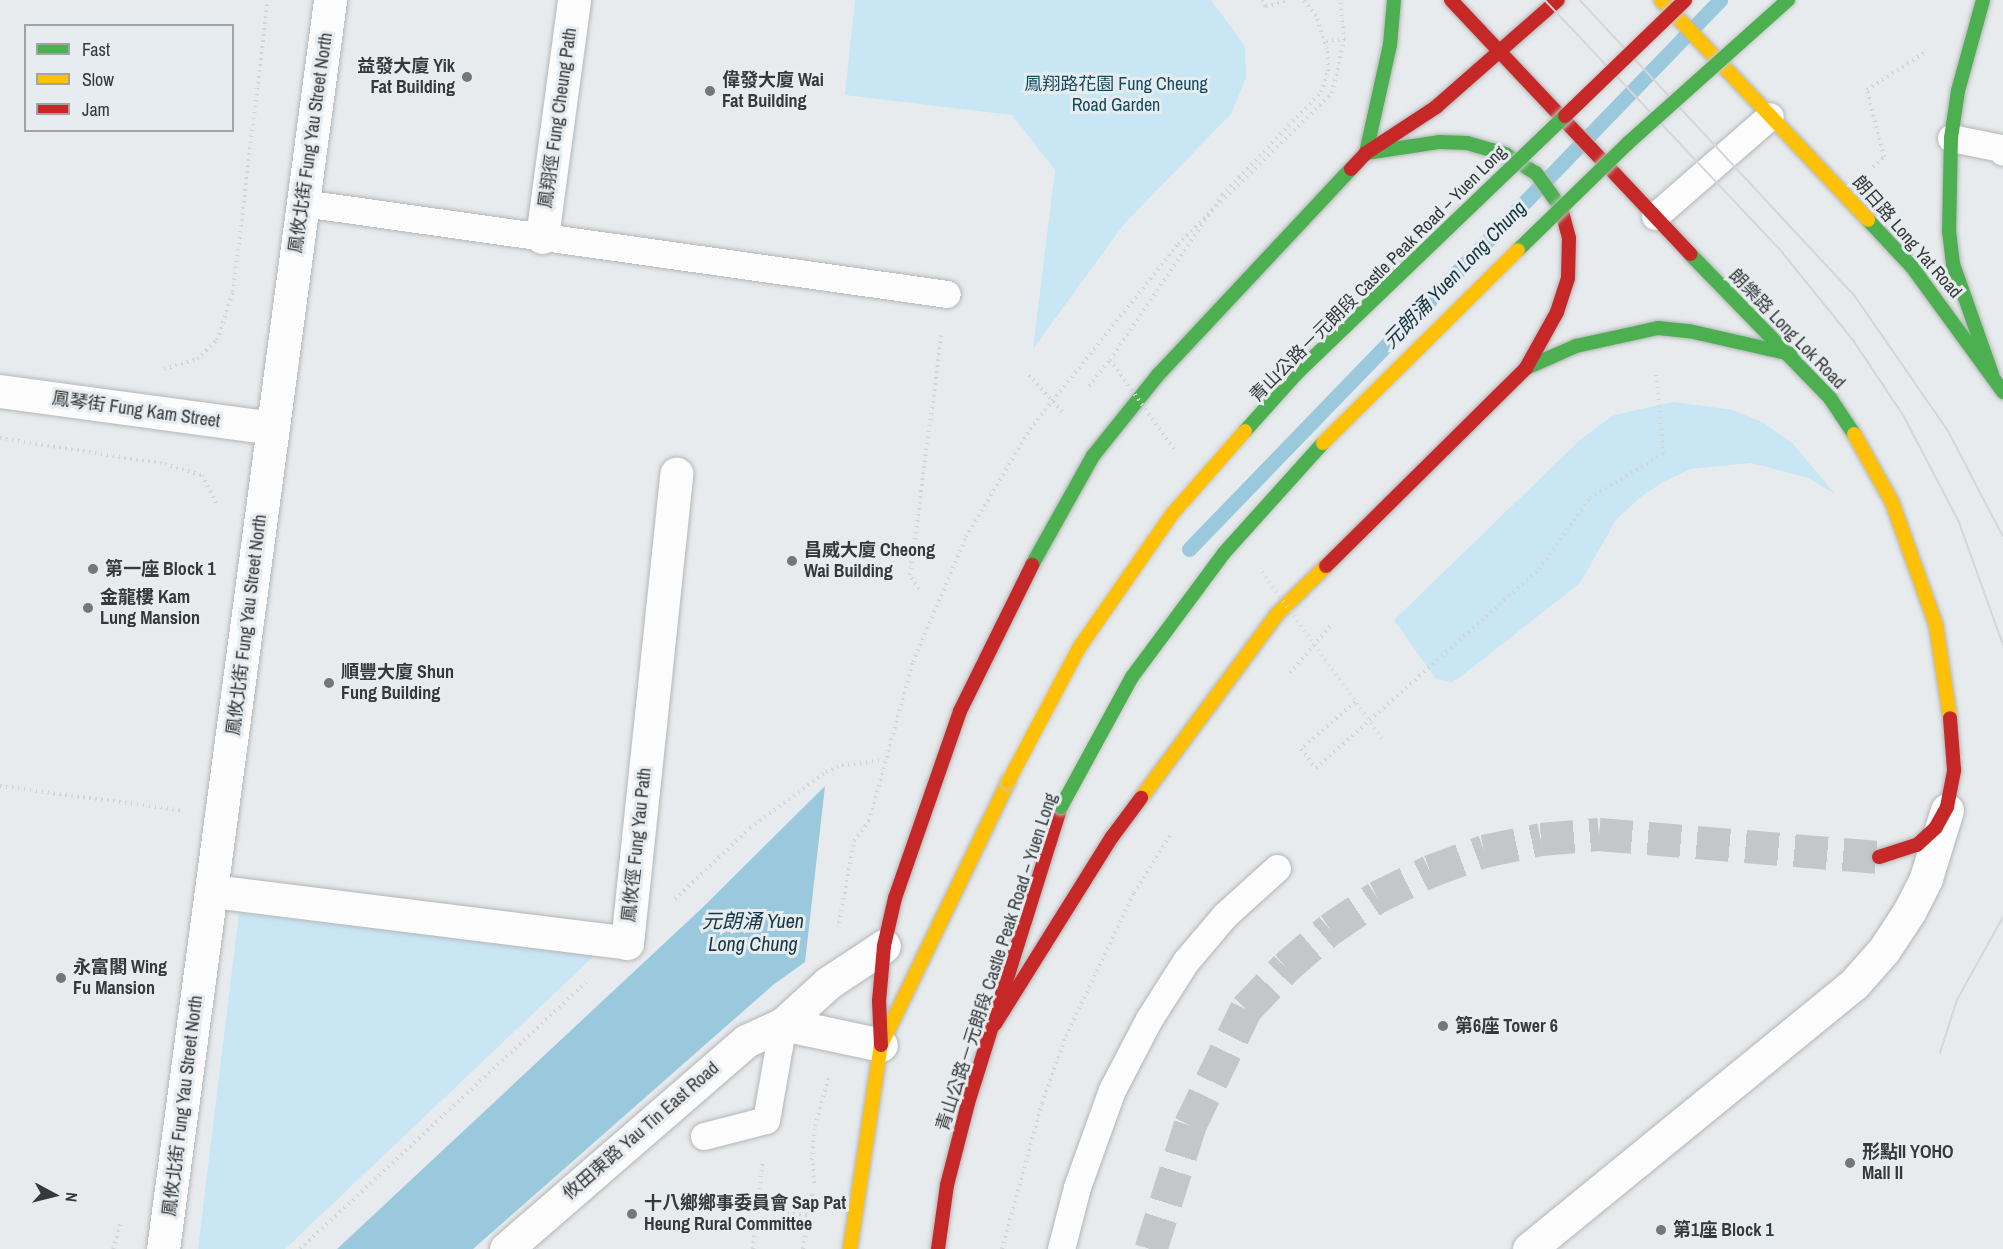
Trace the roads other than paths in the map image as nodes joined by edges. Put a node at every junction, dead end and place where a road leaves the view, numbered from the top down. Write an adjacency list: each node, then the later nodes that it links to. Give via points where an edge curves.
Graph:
1 (330, 0): 15 (street, 鳳攸北街 Fung Yau Street North)
2 (574, 0): 17 (street, 鳳翔徑 Fung Cheung Path)
3 (1394, 0): 14 (main road, via 1390,45)
4 (1452, 0): 10 (main road)
5 (1558, 0): 10 (main road, 青山公路－元朗段 Castle Peak Road – Yuen Long)
6 (1661, 0): 11 (main road, bridge)
7 (1685, 0): 33 (main road, 青山公路－元朗段 Castle Peak Road – Yuen Long, bridge, via 1297,374 1173,513 1078,648 1008,782)
8 (1788, 0): 32 (main road, 青山公路－元朗段 Castle Peak Road – Yuen Long, bridge, via 1628,143 1349,414 1224,553 1132,677 1061,807)
9 (1983, 0): 12 (main road, via 1968,43)
10 (1500, 53): 14 (main road, 青山公路－元朗段 Castle Peak Road – Yuen Long, via 1436,107); 16 (main road, bridge)
11 (1770, 116): 16 (lane); 21 (main road, 朗日路 Long Yat Road, via 1912,267)
12 (1951, 138): 13 (lane, via 2001,147); 21 (main road, via 1953,264)
13 (2003, 152)
14 (1366, 153): 20 (main road, bridge, via 1467,142 1505,154 1536,173 1560,205 1569,238 1568,278 1557,312); 30 (main road, 青山公路－元朗段 Castle Peak Road – Yuen Long, via 1158,375 1093,456 1048,531 960,711 895,898)
15 (303, 203): 17 (lane); 24 (street, 鳳攸北街 Fung Yau Street North)
16 (1655, 216): 19 (main road, 朗樂路 Long Lok Road)
17 (542, 237): 18 (lane)
18 (947, 294)
19 (1790, 354): 20 (main road, via 1658,327 1576,346); 26 (main road, 朗樂路 Long Lok Road, via 1830,398 1863,448 1892,502 1936,625 1948,690 1954,770)
20 (1527, 368): 32 (main road, via 1278,613 1112,837)
21 (1992, 374): 23 (main road, 朗日路 Long Yat Road)
22 (0, 391): 24 (street, 鳳琴街 Fung Kam Street)
23 (2003, 392)
24 (272, 428): 29 (street, 鳳攸北街 Fung Yau Street North)
25 (676, 474): 29 (street, 鳳攸徑 Fung Yau Path, via 627,943)
26 (1947, 807): 27 (main road, 朗樂路 Long Lok Road, via 1936,827 1917,845); 40 (street, via 1926,878 1909,912 1884,950 1854,984)
27 (1879, 857)
28 (1277, 868): 39 (lane, via 1225,915 1186,961 1149,1020 1112,1090 1077,1187)
29 (212, 891): 35 (street, 鳳攸北街 Fung Yau Street North)
30 (884, 946): 31 (street, 攸田東路 Yau Tin East Road, via 828,983); 33 (main road, 青山公路－元朗段 Castle Peak Road – Yuen Long, via 879,1001)
31 (783, 1024): 33 (street); 34 (lane, via 766,1120); 36 (street, 攸田東路 Yau Tin East Road, via 746,1041)
32 (995, 1024): 38 (main road, 青山公路－元朗段 Castle Peak Road – Yuen Long, via 965,1114 947,1185)
33 (881, 1045): 37 (main road, 青山公路－元朗段 Castle Peak Road – Yuen Long)
34 (704, 1136)
35 (163, 1249)
36 (506, 1249)
37 (850, 1249)
38 (938, 1249)
39 (1061, 1249)
40 (1529, 1249)

